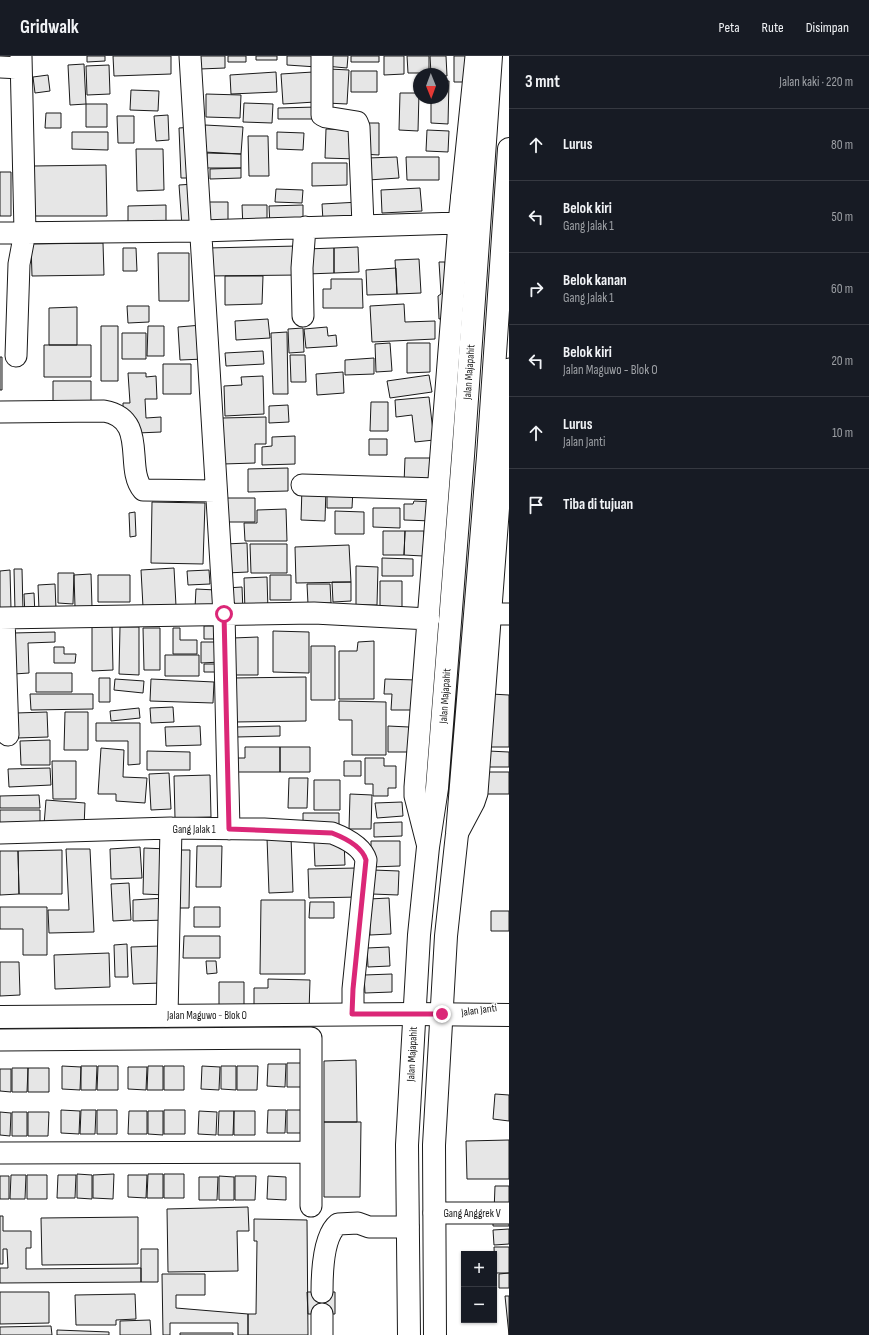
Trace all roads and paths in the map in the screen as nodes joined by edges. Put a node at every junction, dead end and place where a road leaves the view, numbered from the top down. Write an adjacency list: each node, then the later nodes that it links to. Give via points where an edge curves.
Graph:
1 (190, 56): 12 (street)
2 (322, 56): 10 (street, via 322,114 326,117 357,122 360,127)
3 (476, 56): 8 (street)
4 (490, 56): 8 (main road, Jalan Majapahit)
5 (21, 62): 6 (street); 13 (street)
6 (0, 67)
7 (509, 149): 30 (main road, Jalan Majapahit, via 488,456)
8 (471, 198): 9 (street); 31 (main road, Jalan Majapahit, via 463,456 438,788)
9 (459, 222): 10 (street); 20 (street)
10 (363, 225): 11 (street)
11 (305, 227): 12 (street); 15 (street, via 302,268)
12 (201, 231): 13 (street); 21 (street)
13 (24, 232): 14 (street); 16 (street, via 18,264)
14 (0, 233)
15 (303, 316)
16 (16, 356)
17 (509, 369): 23 (street)
18 (0, 412): 21 (street, via 114,413 128,426 132,436 137,478 139,486 144,490)
19 (302, 485): 20 (street)
20 (438, 489): 25 (street)
21 (216, 491): 22 (street)
22 (224, 614): 24 (street); 25 (street, via 314,613); 28 (street)
23 (500, 614): 30 (street, via 477,793)
24 (2, 618): 26 (street)
25 (429, 619): 31 (street, via 415,787)
26 (8, 735)
27 (171, 828): 28 (street, Gang Jalak 1); 29 (street, Gang Jalak 1); 37 (street)
28 (229, 829): 33 (street, Gang Jalak 1, via 332,833 364,853 366,860)
29 (0, 833)
30 (457, 834): 35 (main road, Jalan Majapahit, via 446,936)
31 (428, 847): 34 (main road, Jalan Majapahit)
32 (509, 1006): 35 (main road, Jalan Janti)
33 (352, 1014): 34 (main road, Jalan Maguwo - Blok O); 37 (main road, Jalan Maguwo - Blok O)
34 (414, 1014): 35 (main road, Jalan Janti); 45 (main road, Jalan Majapahit, via 407,1145)
35 (446, 1014): 36 (main road, Jalan Janti); 43 (main road, Jalan Majapahit, via 434,1145)
36 (509, 1015)
37 (167, 1016): 38 (main road, Jalan Maguwo - Blok O)
38 (0, 1017)
39 (0, 1040): 40 (street, via 310,1038)
40 (310, 1152): 41 (street); 42 (street)
41 (0, 1153)
42 (311, 1206)
43 (434, 1213): 44 (street, Gang Anggrek V); 50 (main road, Jalan Majapahit)
44 (509, 1213)
45 (408, 1227): 46 (street, via 369,1227 358,1223 341,1223 333,1229 322,1262); 49 (main road, Jalan Majapahit)
46 (322, 1292)
47 (322, 1314): 48 (street)
48 (322, 1335)
49 (409, 1335)
50 (435, 1335)

